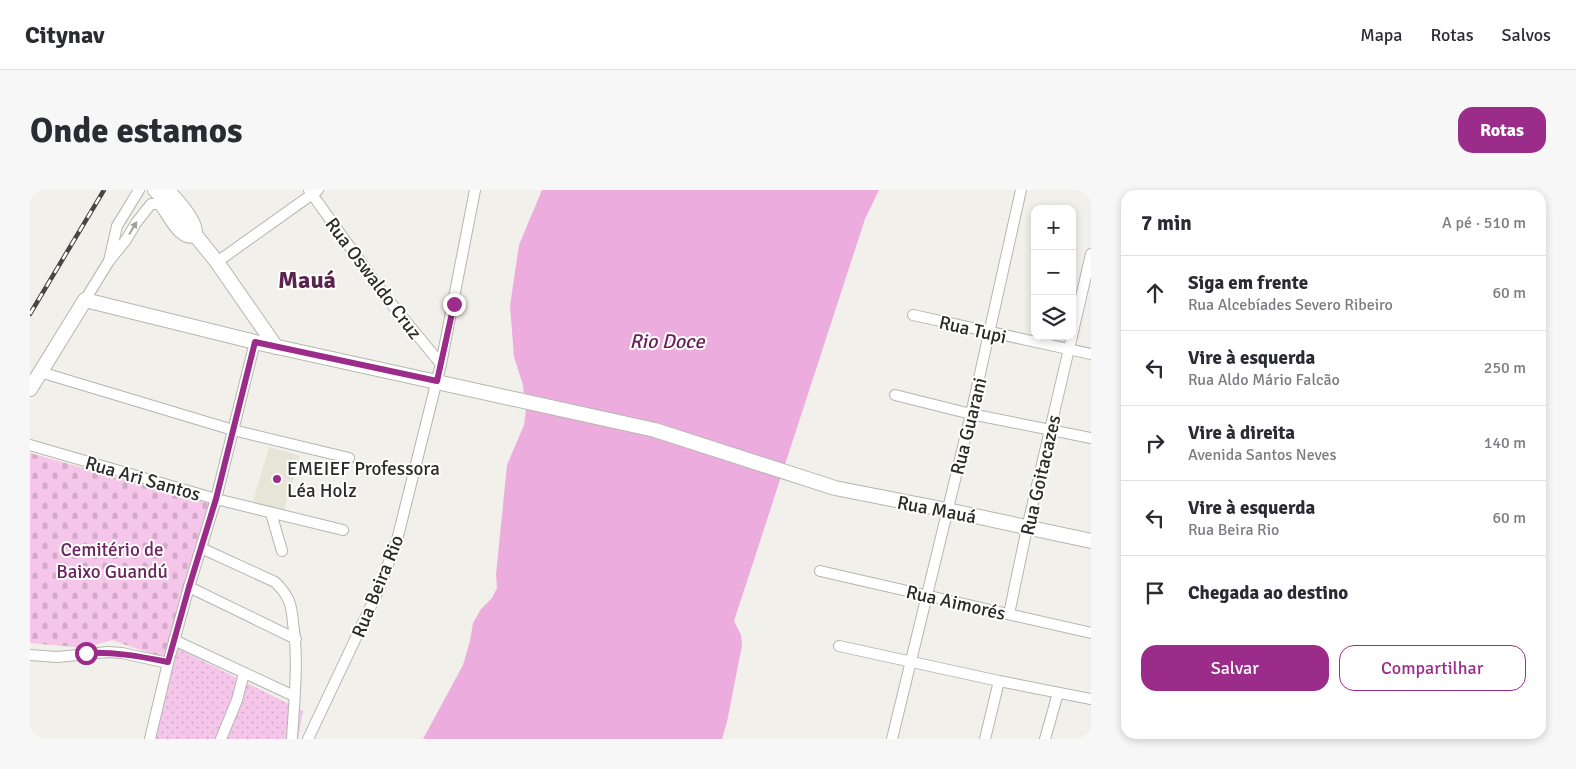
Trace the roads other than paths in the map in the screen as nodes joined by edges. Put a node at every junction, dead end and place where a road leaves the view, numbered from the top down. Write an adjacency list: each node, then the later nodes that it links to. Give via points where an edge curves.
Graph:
1 (140, 190): 9 (street, via 117,226)
2 (155, 190): 7 (street)
3 (170, 190): 7 (street, via 195,222)
4 (475, 190): 20 (street, Rua Beira Rio)
5 (1021, 190): 14 (street, Rua Guarani)
6 (313, 191): 10 (street); 20 (street, Rua Oswaldo Cruz, via 385,296)
7 (196, 236): 9 (street, one-way to 7, via 147,207 154,203 184,236); 10 (street)
8 (1091, 254): 13 (street, Rua Goitacazes)
9 (109, 261): 11 (street)
10 (217, 262): 17 (street)
11 (85, 300): 16 (street, Rua Mauá); 21 (street)
12 (913, 315): 14 (street, Rua Tupi)
13 (1076, 319)
14 (990, 333): 18 (street, Rua Tupi); 25 (street, Rua Guarani)
15 (1071, 340): 18 (street, Rua Goitacazes)
16 (255, 342): 17 (street, Rua Mauá); 27 (street)
17 (276, 347): 22 (street, Rua Mauá)
18 (1069, 350): 19 (street, Rua Tupi); 26 (street, Rua Goitacazes)
19 (1091, 354)
20 (441, 364): 22 (street, Rua Beira Rio)
21 (40, 372): 23 (street); 27 (street)
22 (437, 381): 32 (street, Rua Mauá, via 656,430 835,488); 58 (street, Rua Beira Rio, via 391,561)
23 (30, 389)
24 (895, 395): 25 (street)
25 (971, 414): 26 (street); 32 (street, Rua Guarani)
26 (1050, 429): 28 (street); 34 (street, Rua Goitacazes)
27 (233, 430): 30 (street); 31 (street)
28 (1091, 438)
29 (30, 445): 31 (street, Rua Ari Santos)
30 (349, 458)
31 (216, 499): 33 (street, Rua Ari Santos); 37 (street)
32 (947, 510): 34 (street, Rua Mauá); 41 (street, Rua Guarani)
33 (271, 513): 35 (street, Rua Ari Santos); 38 (street)
34 (1028, 528): 36 (street, Rua Mauá); 42 (street, Rua Goitacazes)
35 (343, 530)
36 (1091, 542)
37 (201, 548): 40 (street); 44 (street, via 275,582 283,589 291,605)
38 (282, 551)
39 (820, 571): 41 (street, Rua Aimorés)
40 (189, 587): 44 (street); 45 (street)
41 (926, 596): 42 (street, Rua Aimorés); 49 (street, Rua Guarani)
42 (1009, 614): 43 (street, Rua Aimorés)
43 (1091, 633)
44 (296, 639): 53 (street)
45 (174, 640): 48 (street); 50 (street)
46 (839, 646): 49 (street)
47 (30, 656): 48 (street, via 108,652)
48 (168, 662): 55 (street)
49 (910, 662): 51 (street); 59 (street, Rua Guarani)
50 (244, 673): 53 (street); 56 (street)
51 (1000, 681): 52 (street); 60 (street)
52 (1058, 693): 54 (street); 61 (street)
53 (294, 696): 57 (street)
54 (1091, 699)
55 (150, 739)
56 (221, 739)
57 (292, 739)
58 (308, 739)
59 (892, 739)
60 (985, 739)
61 (1045, 739)

